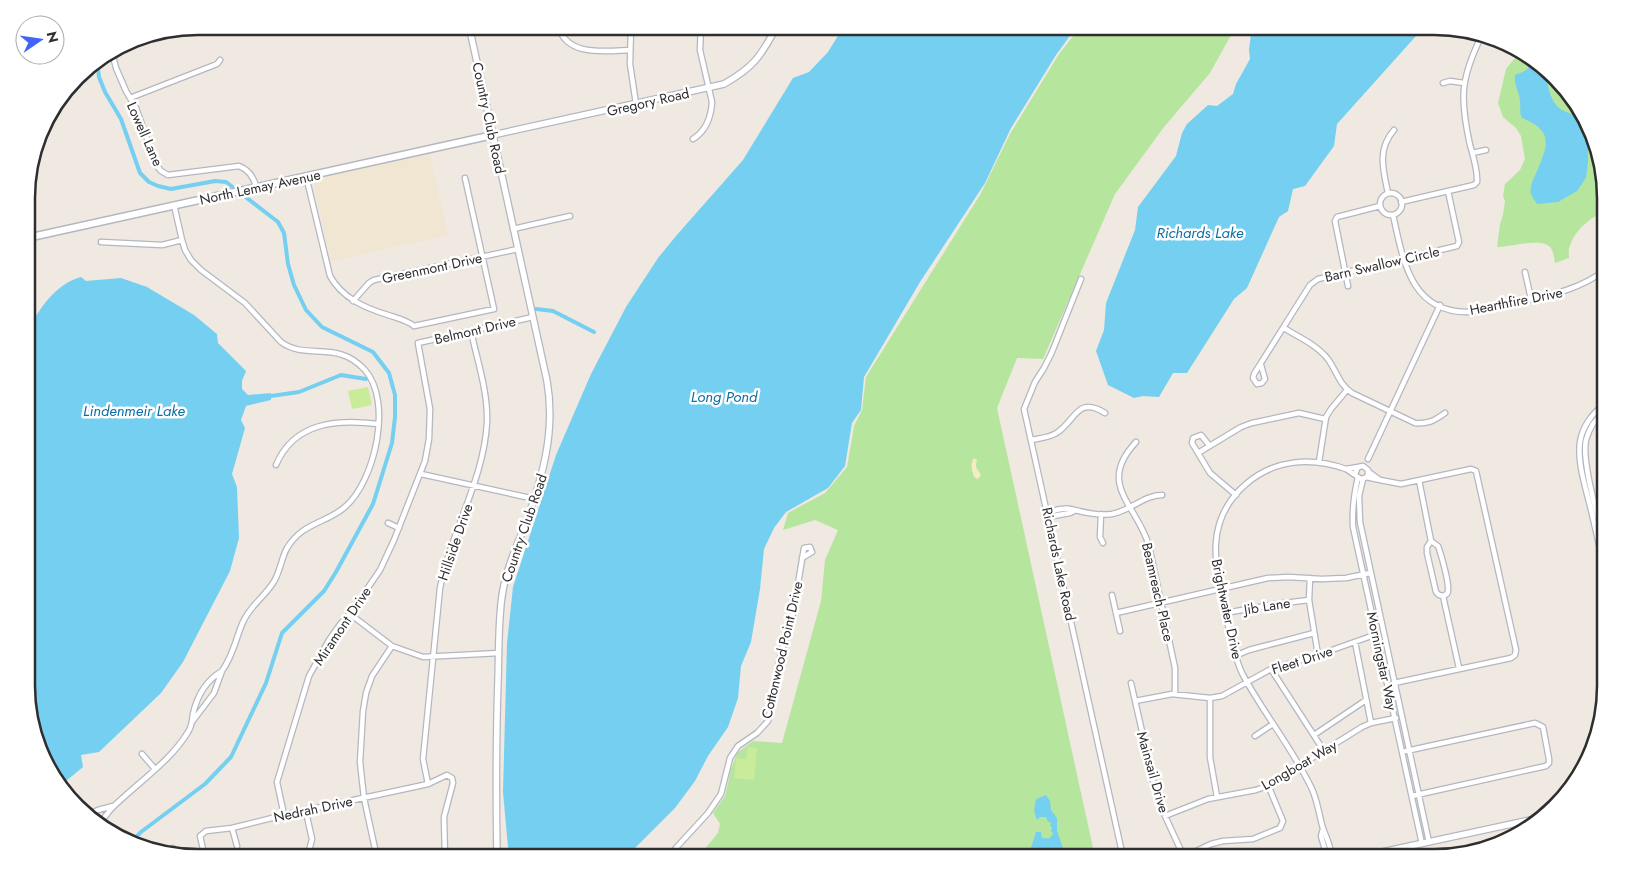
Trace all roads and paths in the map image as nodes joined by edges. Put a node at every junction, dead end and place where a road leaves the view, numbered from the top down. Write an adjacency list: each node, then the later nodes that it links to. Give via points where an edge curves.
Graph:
1 (471, 35): 16 (street, Country Club Road)
2 (561, 35): 7 (street, via 582,50)
3 (631, 35): 7 (street)
4 (701, 35): 12 (street, via 700,50)
5 (772, 35): 12 (street, Gregory Road, via 762,54 742,74)
6 (1479, 42): 11 (street)
7 (630, 50): 14 (street)
8 (114, 58): 13 (street, Lowell Lane)
9 (220, 60): 13 (street, via 217,64)
10 (1443, 83): 11 (street)
11 (1464, 83): 19 (street, via 1463,108)
12 (709, 88): 14 (street, Gregory Road); 17 (street, via 712,102 710,119 701,135)
13 (130, 98): 22 (street, Lowell Lane, via 161,171 168,175 239,166 251,174)
14 (636, 104): 16 (street, Gregory Road)
15 (1394, 130): 24 (street, via 1382,155)
16 (492, 135): 20 (main road, North Lemay Avenue); 30 (street, Country Club Road)
17 (693, 140)
18 (1486, 150): 19 (street)
19 (1472, 153): 23 (street, via 1477,182)
20 (306, 176): 22 (main road, North Lemay Avenue); 42 (street, via 330,276 342,293)
21 (465, 178): 35 (street)
22 (256, 187): 26 (main road, North Lemay Avenue)
23 (1448, 191): 25 (street); 36 (street, Barn Swallow Circle, via 1458,244 1455,248)
24 (1388, 193): 25 (street, via 1398,196); 27 (street)
25 (1402, 202): 28 (street, via 1400,210)
26 (174, 205): 31 (main road, North Lemay Avenue); 32 (street)
27 (1380, 206): 28 (street, via 1386,214); 37 (street, via 1337,217 1335,222)
28 (1393, 215): 36 (street, Hearthfire Drive)
29 (570, 216): 30 (street)
30 (513, 229): 34 (street, Country Club Road)
31 (35, 236)
32 (182, 240): 33 (street, via 162,244); 58 (street, via 188,256 196,265 245,303 281,342 298,350 334,352 360,365 376,388)
33 (101, 242)
34 (518, 249): 35 (street, Greenmont Drive); 45 (street, Country Club Road)
35 (482, 256): 42 (street, Greenmont Drive, via 374,280); 42 (street, via 494,309 414,326)
36 (1403, 259): 37 (street, Barn Swallow Circle); 44 (street, Hearthfire Drive, via 1416,288)
37 (1346, 272): 41 (street); 46 (street, Barn Swallow Circle, via 1318,279 1310,285)
38 (1525, 272): 43 (street)
39 (1597, 275): 43 (street, Hearthfire Drive, via 1574,288)
40 (1081, 279): 59 (street, Richards Lake Road, via 1052,352 1024,409)
41 (1348, 286)
42 (353, 300)
43 (1531, 300): 44 (street, Hearthfire Drive, via 1472,312)
44 (1440, 306): 51 (street, Morningstar Way)
45 (533, 317): 47 (street, Belmont Drive); 76 (street, Country Club Road, via 550,410 547,453)
46 (1284, 328): 49 (street, Barn Swallow Circle); 50 (street, via 1328,358)
47 (471, 331): 48 (street, Belmont Drive); 73 (street, Hillside Drive, via 485,394 487,421)
48 (418, 343): 69 (street, Miramont Drive, via 428,388 430,419 428,450)
49 (1261, 365)
50 (1347, 390): 51 (street); 57 (street)
51 (1390, 411): 52 (street, via 1415,423 1425,424); 63 (street, Morningstar Way)
52 (1445, 413)
53 (1597, 413): 56 (street)
54 (1105, 414): 59 (street, via 1094,407 1082,408 1058,432)
55 (1597, 415): 56 (street)
56 (1594, 417): 68 (street, via 1586,440); 70 (street, via 1580,439)
57 (1325, 419): 61 (street, via 1299,413 1252,423); 64 (street)
58 (378, 424): 65 (street, via 341,421 312,429 292,440); 110 (street, via 374,451 358,493 338,512 312,524 287,548 272,584 247,615 231,658)
59 (1031, 440): 80 (street, Richards Lake Road)
60 (1136, 442): 77 (street, Beamreach Place, via 1124,455 1118,472 1119,485)
61 (1209, 445): 62 (street); 62 (street, via 1201,435 1194,436 1192,443)
62 (1198, 453): 75 (street, via 1210,473)
63 (1368, 459): 66 (street, Morningstar Way); 71 (street, Morningstar Way)
64 (1319, 462): 67 (street, Brightwater Drive); 75 (street, Brightwater Drive, via 1295,462 1272,468 1252,479)
65 (276, 465)
66 (1360, 466): 67 (street); 71 (street); 71 (street, Morningstar Way)
67 (1346, 469): 71 (street)
68 (1589, 472): 70 (street); 78 (street)
69 (421, 474): 73 (street); 83 (street, Miramont Drive)
70 (1583, 474): 81 (street)
71 (1363, 475): 72 (street, via 1402,484); 87 (street, Morningstar Way, via 1359,496 1360,522); 88 (street, Morningstar Way, via 1354,494 1352,512)
72 (1419, 480): 84 (street); 108 (street, via 1471,468 1476,471 1516,650 1511,658)
73 (474, 485): 76 (street); 107 (street, Hillside Drive, via 442,576)
74 (1162, 495): 77 (street, via 1155,495)
75 (1236, 495): 90 (street, Brightwater Drive, via 1221,519 1215,542)
76 (535, 498): 104 (street, Country Club Road, via 505,578)
77 (1130, 508): 79 (street); 94 (street, Beamreach Place, via 1147,541)
78 (1597, 511)
79 (1101, 514): 80 (street, via 1074,510); 85 (street, via 1100,537)
80 (1048, 515): 155 (street, Richards Lake Road)
81 (1597, 518)
82 (388, 523): 83 (street)
83 (399, 528): 97 (street, Miramont Drive, via 380,570)
84 (1432, 541): 92 (street, via 1427,553 1436,592); 92 (street, via 1438,546 1449,589)
85 (1103, 544)
86 (802, 558): 154 (street, Cottonwood Point Drive, via 792,619 781,654 768,721 738,746 730,758 721,794)
87 (1370, 573): 88 (street); 99 (street, Morningstar Way)
88 (1363, 575): 89 (street); 101 (street, Morningstar Way)
89 (1310, 578): 90 (street, via 1268,578); 93 (street)
90 (1220, 590): 94 (street); 96 (street, Brightwater Drive)
91 (1112, 595): 95 (street)
92 (1443, 596): 108 (street)
93 (1309, 600): 96 (street, Jib Lane); 100 (street)
94 (1161, 603): 95 (street); 114 (street, Beamreach Place, via 1175,668)
95 (1116, 613): 98 (street)
96 (1226, 613): 105 (street, Brightwater Drive)
97 (350, 614): 103 (street); 140 (street, Miramont Drive, via 323,648 303,694 277,782)
98 (1120, 632)
99 (1383, 632): 101 (street, Fleet Drive); 113 (street, Morningstar Way)
100 (1314, 633): 105 (street); 106 (street)
101 (1376, 634): 102 (street, Fleet Drive); 119 (street, Morningstar Way)
102 (1355, 642): 106 (street, Fleet Drive); 116 (street)
103 (392, 646): 107 (street, via 422,657); 136 (street, via 372,676 364,702 360,756)
104 (498, 653): 107 (street); 153 (street, Country Club Road)
105 (1235, 656): 112 (street, Brightwater Drive)
106 (1318, 656): 109 (street, Fleet Drive)
107 (432, 657): 131 (street, Hillside Drive, via 422,759)
108 (1459, 668): 113 (street)
109 (1271, 669): 112 (street, Fleet Drive); 123 (street)
110 (222, 671): 120 (street, via 214,693); 120 (street, via 206,686)
111 (1131, 683): 117 (street, Mainsail Drive)
112 (1247, 683): 115 (street, Fleet Drive, via 1228,694); 122 (street, Brightwater Drive)
113 (1394, 683): 118 (street, Morningstar Way)
114 (1175, 694): 115 (street, Fleet Drive); 117 (street, Fleet Drive)
115 (1210, 698): 135 (street, via 1210,748)
116 (1366, 700): 121 (street); 123 (street)
117 (1135, 701): 141 (street, Mainsail Drive)
118 (1401, 717): 119 (street, Longboat Way); 125 (street, Morningstar Way)
119 (1394, 718): 121 (street, Longboat Way); 127 (street, Morningstar Way)
120 (192, 722): 130 (street, via 177,747)
121 (1371, 723): 126 (street, Longboat Way)
122 (1273, 724): 124 (street); 129 (street, Brightwater Drive)
123 (1314, 735): 126 (street)
124 (1255, 736)
125 (1409, 750): 127 (street); 133 (street, Morningstar Way); 133 (street, via 1535,723 1543,727 1549,759 1546,766)
126 (1324, 751): 129 (street, Longboat Way)
127 (1402, 752): 134 (street, Morningstar Way)
128 (142, 754): 130 (street)
129 (1299, 766): 132 (street, Longboat Way); 144 (street, Brightwater Drive, via 1313,792)
130 (155, 769): 137 (street)
131 (428, 784): 136 (street, Nedrah Drive); 152 (street, Nedrah Drive, via 444,776 453,781 444,817)
132 (1268, 785): 135 (street, Longboat Way); 157 (street, via 1284,821 1280,828 1253,839 1224,841)
133 (1419, 795): 134 (street); 146 (street, Morningstar Way)
134 (1412, 796): 147 (street, Morningstar Way)
135 (1217, 797): 141 (street, Longboat Way)
136 (364, 798): 139 (street, Nedrah Drive); 151 (street)
137 (114, 806): 138 (street); 142 (street)
138 (95, 812)
139 (306, 812): 140 (street, Nedrah Drive); 150 (street, via 312,839)
140 (284, 815): 145 (street, Nedrah Drive)
141 (1165, 816): 156 (street, Mainsail Drive)
142 (103, 818)
143 (1527, 821): 146 (street)
144 (1323, 827): 158 (street, Brightwater Drive); 159 (street, Brightwater Drive)
145 (232, 828): 148 (street); 149 (street, Nedrah Drive, via 206,831 200,836)
146 (1429, 842): 147 (street)
147 (1422, 844): 160 (street)
148 (237, 846)
149 (203, 849)
150 (310, 849)
151 (375, 849)
152 (445, 849)
153 (497, 849)
154 (676, 849)
155 (1122, 849)
156 (1180, 849)
157 (1201, 849)
158 (1324, 849)
159 (1330, 849)
160 (1398, 849)

